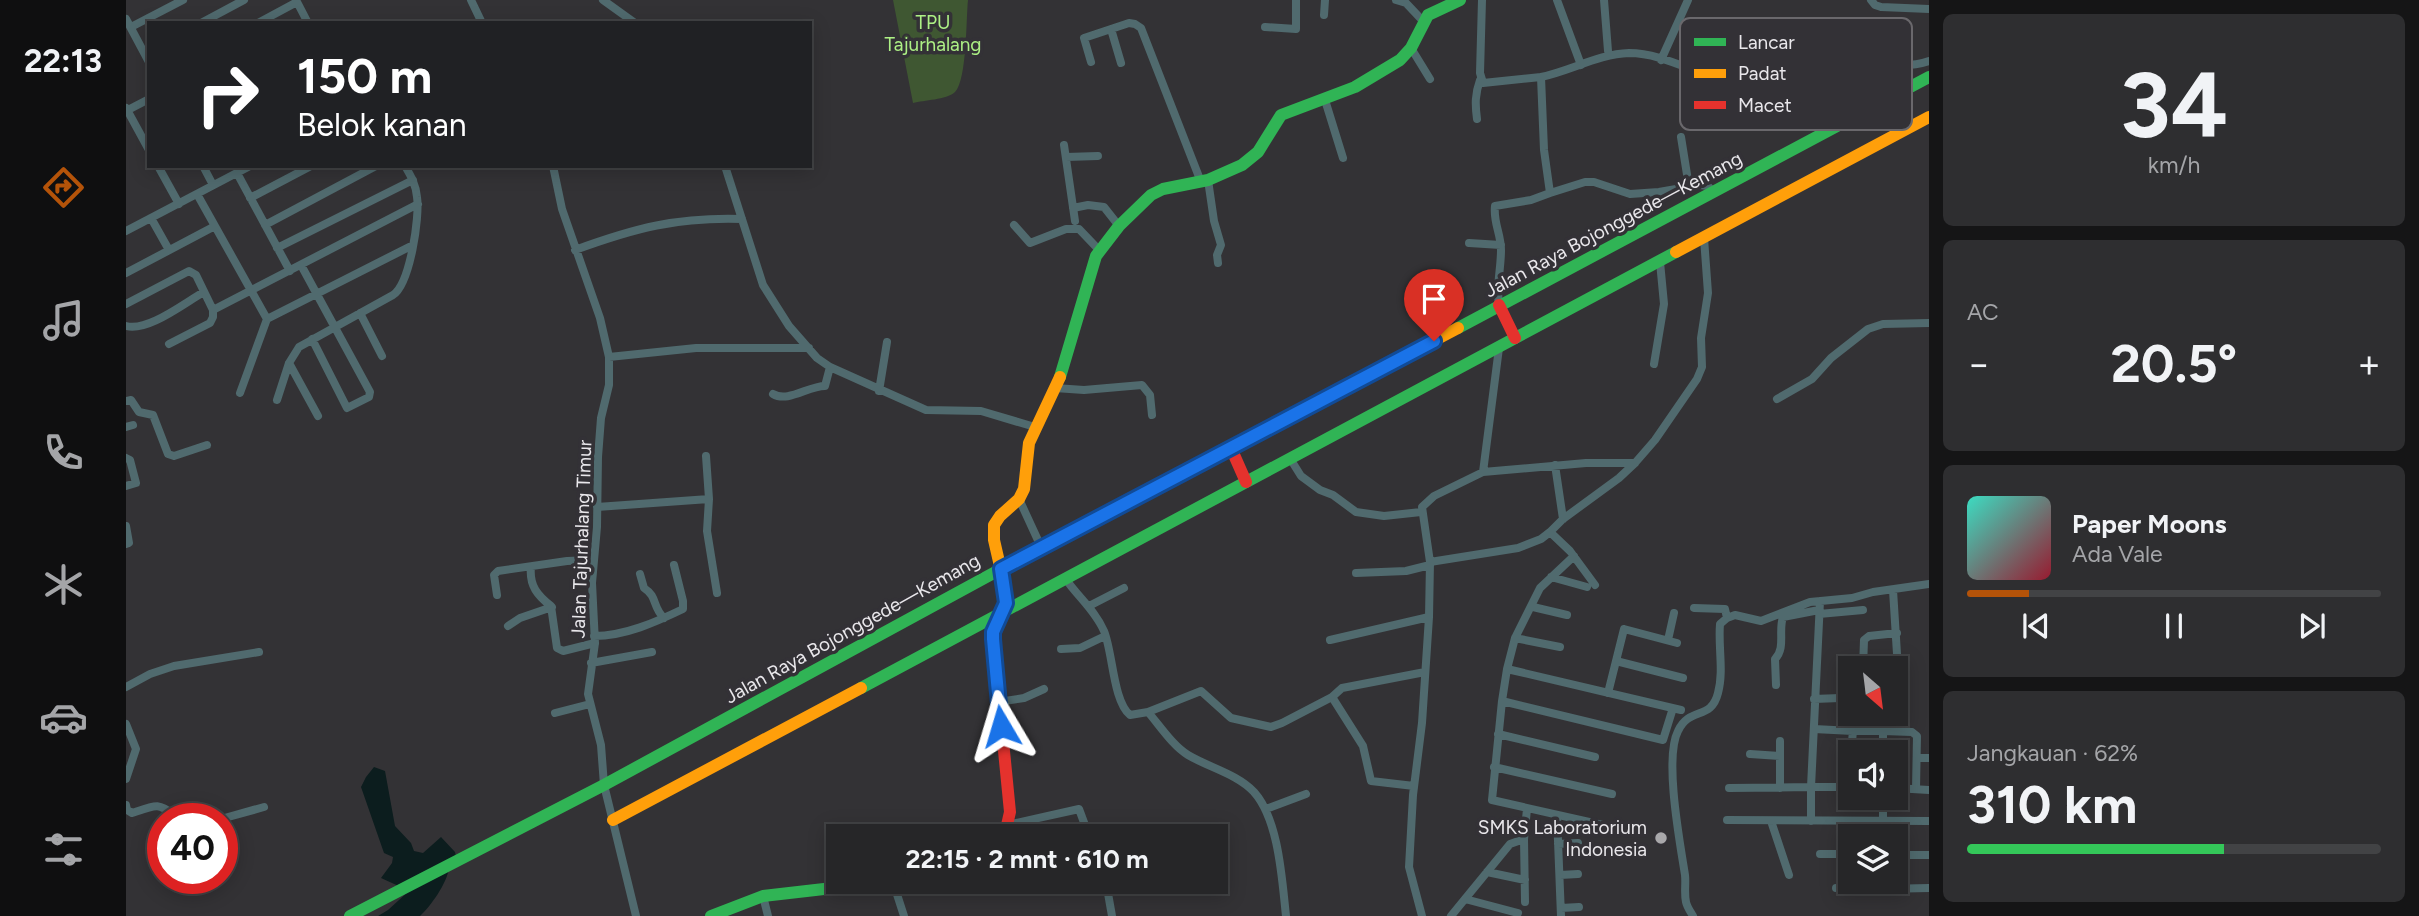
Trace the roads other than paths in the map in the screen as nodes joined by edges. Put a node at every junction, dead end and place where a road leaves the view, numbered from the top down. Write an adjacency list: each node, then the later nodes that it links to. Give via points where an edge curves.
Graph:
1 (183, 0): 23 (street)
2 (244, 0): 17 (street)
3 (471, 0): 20 (street)
4 (603, 0): 21 (street)
5 (1296, 0): 24 (street, via 1296,29)
6 (1325, 0): 16 (street)
7 (1396, 0): 22 (street, via 1406,3)
8 (1460, 0): 22 (main road)
9 (1482, 0): 37 (street)
10 (1557, 0): 32 (street)
11 (1604, 0): 28 (street)
12 (1688, 0): 29 (street)
13 (1871, 0): 15 (street, via 1881,7)
14 (297, 1): 18 (street); 19 (street)
15 (1928, 4)
16 (1324, 15)
17 (205, 21)
18 (262, 21)
19 (307, 21)
20 (481, 21)
21 (632, 21)
22 (1423, 21): 26 (main road)
23 (128, 23): 27 (street)
24 (1265, 27)
25 (1111, 29): 30 (street, via 1084,38); 31 (street); 63 (street, via 1129,23 1141,28)
26 (1412, 48): 36 (street); 40 (main road, via 1369,79)
27 (146, 51)
28 (1608, 51)
29 (1661, 60): 32 (street, via 1627,54); 33 (street)
30 (1091, 62)
31 (1121, 64)
32 (1581, 65): 34 (street)
33 (1680, 67)
34 (1541, 77): 37 (street, via 1487,85); 66 (street)
35 (1929, 77): 38 (main road, Jalan Raya Bojonggede—Kemang)
36 (1430, 79)
37 (1480, 80): 43 (street)
38 (1912, 86)
39 (147, 100): 41 (street)
40 (1325, 100): 52 (street); 63 (main road, via 1281,115 1248,162)
41 (126, 110): 49 (street)
42 (1929, 117): 44 (main road)
43 (1477, 119)
44 (1912, 126)
45 (1828, 130): 67 (main road, Jalan Raya Bojonggede—Kemang)
46 (1905, 130): 81 (main road)
47 (1681, 137): 65 (street)
48 (1064, 145): 51 (street)
49 (147, 146)
50 (1098, 156): 51 (street)
51 (1066, 157): 72 (street)
52 (1343, 158)
53 (159, 168): 70 (street)
54 (205, 168): 64 (street)
55 (246, 168): 61 (street)
56 (307, 168): 69 (street)
57 (372, 168): 76 (street)
58 (406, 168): 62 (street)
59 (553, 168): 87 (street, Jalan Tajurhalang Timur)
60 (726, 168): 74 (street)
61 (237, 173): 64 (street); 69 (street)
62 (413, 180): 71 (street); 85 (street)
63 (1204, 181): 79 (main road, via 1157,191); 90 (street, via 1222,245)
64 (213, 186): 68 (street)
65 (1689, 187): 66 (street, via 1630,194 1585,182); 67 (street, via 1704,185)
66 (1550, 193): 84 (street, via 1495,206)
67 (1714, 193): 98 (main road, Jalan Raya Bojonggede—Kemang)
68 (197, 194): 70 (street); 78 (street)
69 (250, 198): 76 (street)
70 (179, 204): 73 (street)
71 (418, 204): 83 (street); 91 (street)
72 (1073, 208): 75 (street); 79 (street, via 1104,207)
73 (151, 218): 80 (street); 86 (street)
74 (742, 219): 87 (street, via 667,222); 109 (street, via 770,297)
75 (1075, 221)
76 (265, 225): 85 (street)
77 (1014, 225): 88 (street, via 1030,243 1066,229 1079,229)
78 (215, 226): 86 (street); 94 (street)
79 (1119, 226): 88 (main road)
80 (126, 231)
81 (1704, 238): 89 (main road); 131 (street, via 1708,293 1702,367 1655,440)
82 (1469, 243): 84 (street)
83 (413, 245): 96 (street); 100 (street, via 401,288)
84 (1501, 245): 98 (street)
85 (277, 248): 92 (street)
86 (169, 250): 93 (street)
87 (575, 250): 112 (street, Jalan Tajurhalang Timur, via 600,318)
88 (1100, 251): 116 (main road)
89 (1660, 262): 105 (main road); 114 (street, via 1664,304)
90 (1217, 263)
91 (301, 265): 92 (street); 96 (street)
92 (290, 271): 94 (street)
93 (126, 274)
94 (250, 291): 99 (street); 101 (street)
95 (204, 292): 97 (street, via 189,271); 99 (street); 103 (street, via 149,324)
96 (316, 293): 101 (street); 104 (street)
97 (126, 304)
98 (1499, 305): 105 (main road); 127 (main road, Jalan Raya Bojonggede—Kemang)
99 (213, 310): 108 (street, via 210,323)
100 (360, 313): 104 (street); 111 (street)
101 (267, 319): 118 (street)
102 (1929, 323): 120 (street, via 1883,324 1868,329 1811,379)
103 (126, 326)
104 (335, 327): 106 (street); 106 (street, via 369,397 347,408)
105 (1516, 338): 110 (main road)
106 (312, 340): 113 (street, via 299,347)
107 (887, 342): 117 (street)
108 (169, 344)
109 (809, 348): 112 (street, via 696,348); 115 (street)
110 (1499, 348): 130 (main road); 133 (street)
111 (382, 356)
112 (608, 357): 138 (street, Jalan Tajurhalang Timur)
113 (289, 363): 121 (street); 124 (street)
114 (1654, 364)
115 (830, 367): 117 (street); 119 (street, via 825,386 783,397)
116 (1055, 388): 123 (street, via 1142,385 1150,395); 125 (main road)
117 (879, 391): 125 (street, via 926,410 981,411)
118 (240, 393)
119 (773, 394)
120 (1777, 399)
121 (277, 400)
122 (126, 401): 126 (street, via 131,400 139,412 153,415 168,454)
123 (1152, 415)
124 (318, 416)
125 (1035, 427): 137 (main road)
126 (207, 445)
127 (1231, 449): 134 (main road); 144 (main road, Jalan Raya Bojonggede—Kemang)
128 (706, 456): 136 (street)
129 (126, 458): 135 (street, via 136,483)
130 (1291, 460): 134 (main road); 139 (street, via 1301,476 1356,512 1384,516)
131 (1634, 463): 132 (street); 140 (street)
132 (1555, 465): 133 (street); 140 (street)
133 (1483, 471): 139 (street, via 1434,496)
134 (1246, 482): 154 (main road)
135 (126, 486)
136 (709, 499): 138 (street); 158 (street, via 707,531)
137 (1019, 499): 144 (street); 150 (main road, via 994,525)
138 (597, 507): 146 (street, Jalan Tajurhalang Timur)
139 (1422, 512): 147 (street)
140 (1563, 519): 142 (street)
141 (126, 526): 143 (street)
142 (1550, 532): 145 (street); 147 (street, via 1518,548)
143 (127, 544)
144 (1042, 549): 150 (main road, Jalan Raya Bojonggede—Kemang)
145 (1574, 556): 153 (street); 153 (street, via 1591,586)
146 (593, 560): 149 (street); 176 (street, Jalan Tajurhalang Timur)
147 (1430, 564): 152 (street, via 1406,571); 170 (street)
148 (674, 565): 169 (street, via 684,607)
149 (531, 567): 159 (street, via 496,572); 161 (street, via 533,584 542,601)
150 (1001, 569): 165 (main road); 216 (main road, Jalan Raya Bojonggede—Kemang)
151 (640, 573): 169 (street)
152 (1356, 573)
153 (1550, 577): 162 (street)
154 (1065, 578): 160 (street); 165 (main road)
155 (1929, 584): 157 (street)
156 (1124, 588): 160 (street)
157 (1893, 590): 164 (street); 173 (street)
158 (717, 593)
159 (496, 595)
160 (1089, 606): 174 (street)
161 (552, 607): 172 (street); 176 (street, via 559,651)
162 (1533, 607): 168 (street); 175 (street)
163 (1694, 608): 171 (street, via 1725,609)
164 (1819, 608): 166 (street); 171 (street, via 1800,605 1761,621 1739,615); 189 (street, via 1783,617 1781,650 1775,659); 195 (street)
165 (1004, 610): 197 (main road, via 993,632); 235 (main road)
166 (1863, 610)
167 (1674, 613): 184 (street, via 1672,641 1624,629)
168 (1567, 615)
169 (664, 618): 176 (street)
170 (1429, 618): 177 (street); 187 (street)
171 (1727, 618): 278 (street, via 1720,624 1718,694 1710,709 1684,721 1674,742 1677,823 1686,904)
172 (508, 626)
173 (1897, 633): 182 (street, via 1869,636 1864,640); 183 (street)
174 (1105, 636): 179 (street, via 1080,648); 199 (street, via 1125,711 1130,715)
175 (1515, 638): 178 (street); 186 (street)
176 (594, 640): 185 (street, Jalan Tajurhalang Timur)
177 (1330, 640)
178 (1560, 647)
179 (1061, 649)
180 (259, 652): 190 (street, via 174,666)
181 (653, 652): 185 (street)
182 (1863, 656)
183 (1898, 656)
184 (1616, 662): 188 (street); 192 (street)
185 (591, 663): 198 (street, Jalan Tajurhalang Timur)
186 (1507, 669): 192 (street); 196 (street)
187 (1425, 672): 193 (street, via 1342,688); 217 (street)
188 (1683, 678)
189 (1776, 685)
190 (126, 687)
191 (1044, 688): 197 (street, via 1024,698)
192 (1608, 693): 196 (street, via 1677,709 1663,740)
193 (1332, 697): 199 (street, via 1271,727 1234,720 1204,692); 217 (street, via 1363,746 1371,782)
194 (1838, 698): 195 (street)
195 (1814, 699): 202 (street)
196 (1502, 701): 205 (street)
197 (998, 702): 241 (main road, via 1010,803)
198 (590, 704): 200 (street); 216 (street, Jalan Tajurhalang Timur, via 601,745)
199 (1148, 712): 231 (street, via 1183,751 1242,782)
200 (555, 713)
201 (126, 724): 215 (street, via 136,749)
202 (1814, 729): 203 (street); 221 (street)
203 (1853, 731): 204 (street); 206 (street)
204 (1883, 731): 207 (street); 212 (street, via 1912,732 1917,736)
205 (1498, 734): 211 (street); 214 (street)
206 (1852, 740)
207 (1883, 740)
208 (1780, 741): 210 (street)
209 (1751, 754): 210 (street)
210 (1780, 756): 220 (street)
211 (1595, 757)
212 (1917, 758): 213 (street); 223 (street)
213 (1929, 758)
214 (1494, 767): 226 (street); 229 (street, via 1492,800)
215 (126, 779)
216 (604, 785): 235 (street, Jalan Tajurhalang Timur); 269 (main road, Jalan Raya Bojonggede—Kemang)
217 (1414, 786): 276 (street, via 1409,867)
218 (1838, 787): 221 (street)
219 (1729, 788): 220 (street)
220 (1780, 788): 221 (street)
221 (1811, 788): 238 (street)
222 (1908, 789): 223 (street)
223 (1916, 789): 224 (street)
224 (1929, 790)
225 (1306, 794): 231 (street)
226 (1612, 794)
227 (126, 805): 230 (street, via 132,813)
228 (264, 807): 233 (street)
229 (1527, 808): 234 (street); 246 (street)
230 (147, 809)
231 (1266, 809): 275 (street, via 1280,863)
232 (1882, 810): 239 (street)
233 (238, 814)
234 (1557, 816): 245 (street); 248 (street)
235 (613, 820): 270 (street, Jalan Tajurhalang Timur)
236 (1727, 820): 237 (street)
237 (1772, 821): 238 (street); 256 (street)
238 (1811, 821): 239 (street)
239 (1882, 821): 240 (street); 244 (street)
240 (1929, 821)
241 (1007, 824)
242 (1012, 824): 243 (street, via 1079,809)
243 (1085, 824)
244 (1882, 824)
245 (1616, 828)
246 (1524, 839): 253 (street, via 1510,844); 257 (street)
247 (1578, 843): 248 (street)
248 (1558, 844): 255 (street)
249 (1820, 854): 250 (street)
250 (1838, 854)
251 (1908, 855): 252 (street)
252 (1929, 856)
253 (1487, 872): 257 (street); 264 (street)
254 (1578, 874): 255 (street)
255 (1560, 875): 267 (street)
256 (1789, 875)
257 (1525, 880): 265 (street)
258 (1908, 887): 260 (street)
259 (826, 888): 263 (main road)
260 (1929, 888)
261 (897, 894): 273 (street)
262 (1108, 894): 274 (street)
263 (763, 896): 271 (main road); 272 (street)
264 (1465, 900): 268 (street); 277 (street)
265 (1525, 902)
266 (1579, 907): 267 (street)
267 (1561, 912)
268 (1518, 913)
269 (350, 916)
270 (636, 916)
271 (712, 916)
272 (768, 916)
273 (904, 916)
274 (1112, 916)
275 (1286, 916)
276 (1422, 916)
277 (1451, 916)
278 (1693, 916)

